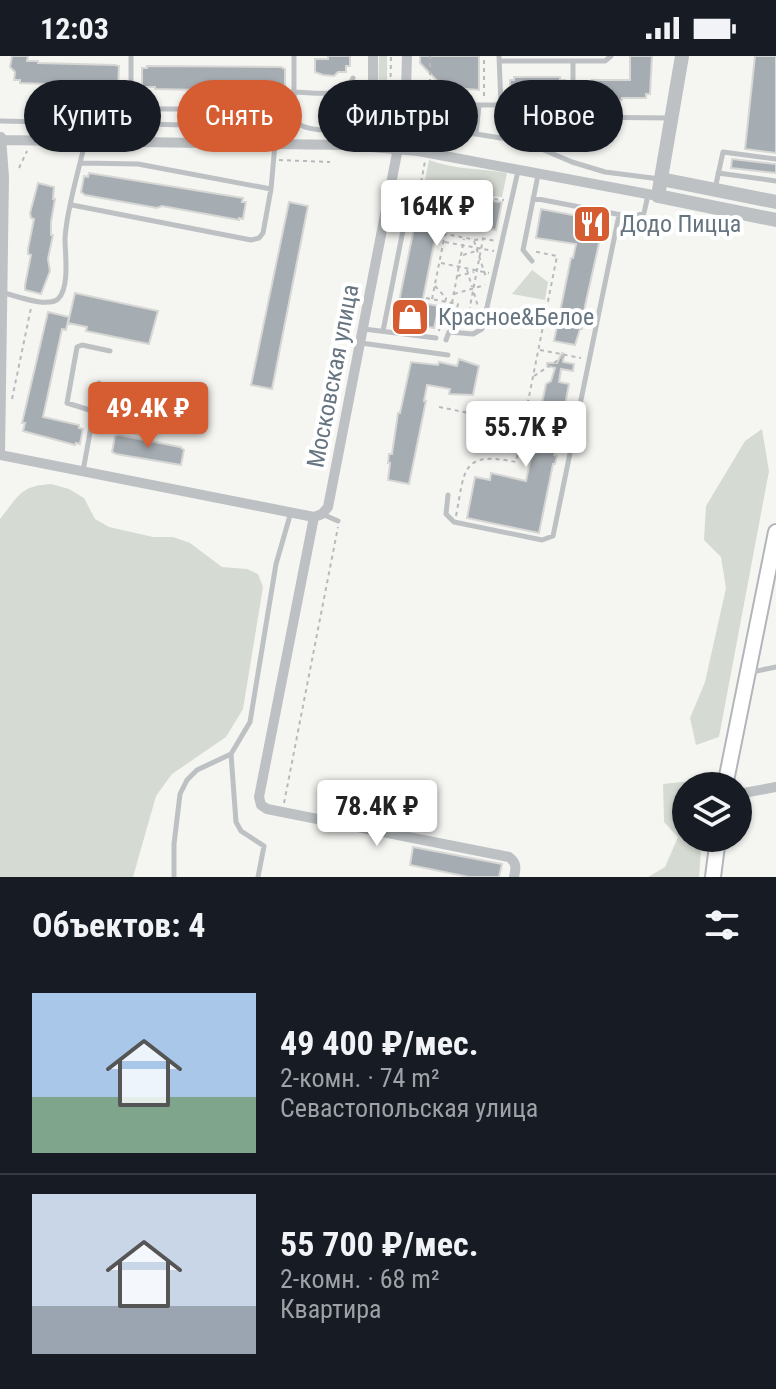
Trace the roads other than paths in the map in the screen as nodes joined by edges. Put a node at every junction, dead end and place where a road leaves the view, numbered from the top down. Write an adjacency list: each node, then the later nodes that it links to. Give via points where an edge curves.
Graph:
1 (131, 56): 11 (lane)
2 (294, 56): 12 (lane)
3 (373, 56): 13 (street)
4 (407, 56): 14 (street)
5 (611, 56): 9 (lane, via 605,61)
6 (682, 56): 21 (street)
7 (500, 58): 8 (lane); 15 (lane)
8 (547, 58): 9 (lane)
9 (573, 61): 16 (lane)
10 (353, 78): 17 (lane, via 341,92)
11 (131, 80)
12 (294, 80)
13 (373, 80)
14 (406, 80)
15 (500, 80)
16 (573, 80)
17 (302, 92)
18 (481, 105): 19 (lane); 24 (lane)
19 (494, 105)
20 (623, 118): 21 (lane)
21 (672, 118): 37 (street)
22 (0, 121): 23 (lane)
23 (24, 122)
24 (478, 122)
25 (478, 134): 37 (lane, via 525,142 605,172)
26 (1, 138): 27 (street); 52 (street)
27 (24, 139)
28 (83, 152): 33 (lane)
29 (274, 152): 39 (lane)
30 (397, 152): 53 (street, Московская улица)
31 (420, 152): 34 (street)
32 (776, 159): 35 (lane, via 723,152)
33 (81, 163): 39 (lane, via 138,164); 47 (lane)
34 (518, 170): 36 (street); 56 (lane, via 482,329 449,332)
35 (718, 173): 38 (lane); 42 (lane)
36 (538, 174): 41 (street); 45 (lane)
37 (661, 179): 41 (street); 42 (street); 43 (street)
38 (776, 181)
39 (271, 189): 47 (lane, via 263,233 251,240)
40 (411, 190): 54 (lane)
41 (621, 190): 43 (street)
42 (715, 190): 44 (street)
43 (653, 195): 48 (street); 49 (lane, via 640,217)
44 (749, 197): 46 (street); 48 (street)
45 (533, 198): 49 (lane); 51 (lane, via 523,250)
46 (776, 202)
47 (72, 205): 52 (lane, via 61,295 49,303)
48 (746, 214): 50 (street)
49 (619, 215): 65 (lane, via 553,536 542,540 454,522 446,514)
50 (776, 220)
51 (532, 261)
52 (2, 286): 62 (street)
53 (363, 329): 54 (lane); 57 (street, Московская улица)
54 (383, 331): 55 (lane)
55 (436, 338)
56 (446, 340)
57 (360, 343): 59 (lane); 67 (street, Московская улица, via 328,507)
58 (110, 351): 61 (lane, via 77,347 66,398 71,406)
59 (448, 355)
60 (99, 383): 61 (lane)
61 (93, 411): 64 (lane)
62 (1, 418): 63 (street)
63 (0, 455): 64 (street)
64 (83, 471): 66 (street)
65 (448, 495)
66 (291, 512): 67 (street); 72 (lane, via 276,564 250,722)
67 (318, 515): 68 (lane); 79 (street, Московская улица, via 261,805 496,854 514,861)
68 (338, 521)
69 (776, 532): 71 (main road)
70 (776, 667): 71 (lane)
71 (747, 673): 73 (main road)
72 (231, 754): 77 (lane, via 197,770 180,794); 78 (lane, via 236,822 264,846)
73 (728, 772)
74 (776, 787): 75 (street)
75 (752, 791)
76 (716, 852): 80 (main road)
77 (174, 877)
78 (258, 877)
79 (514, 877)
80 (713, 877)

